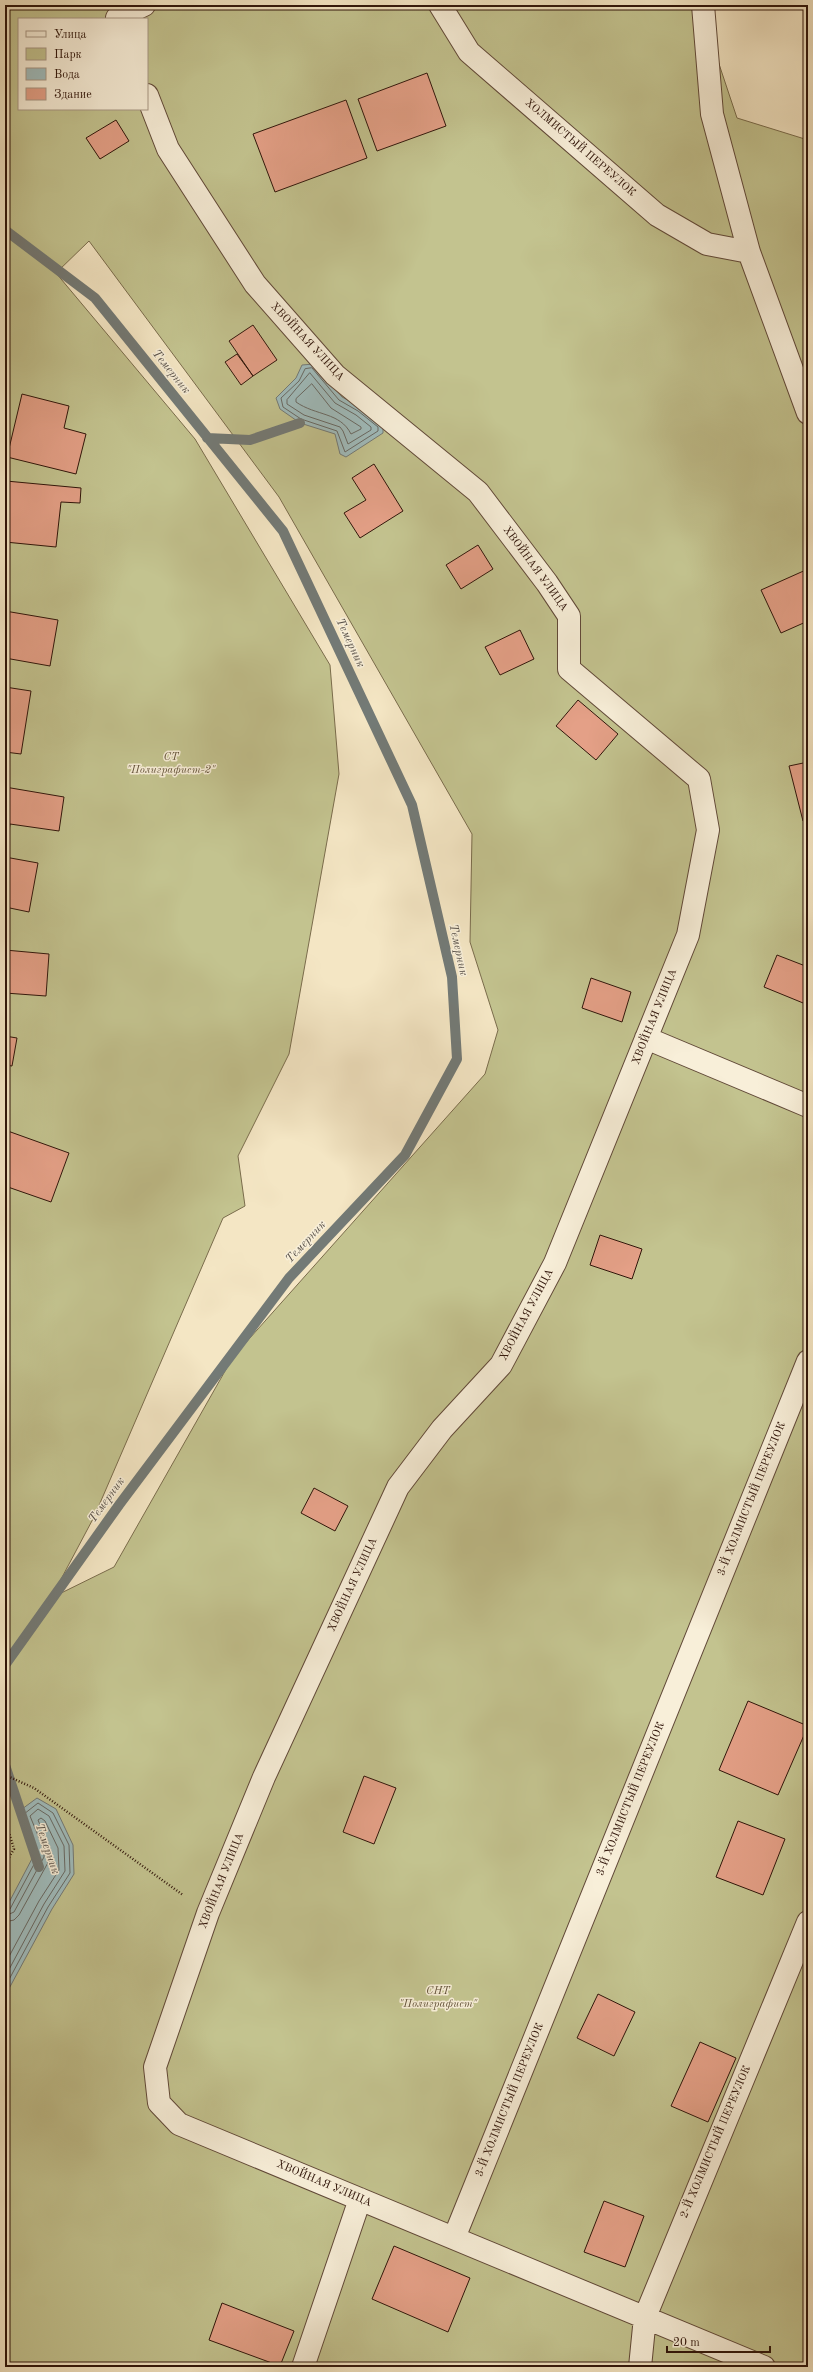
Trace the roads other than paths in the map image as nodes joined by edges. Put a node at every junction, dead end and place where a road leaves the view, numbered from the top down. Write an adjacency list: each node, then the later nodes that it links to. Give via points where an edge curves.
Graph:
1 (144, 5): 4 (street)
2 (440, 5): 6 (street, ХОЛМИСТЫЙ ПЕРЕУЛОК, via 469,52 657,215 707,244)
3 (703, 5): 6 (street, via 712,114)
4 (116, 14)
5 (148, 98): 8 (street, ХВОЙНАЯ УЛИЦА, via 168,149 255,284 335,375 478,492 570,616 570,669 699,778 708,830 688,935)
6 (749, 252): 7 (street)
7 (808, 413)
8 (646, 1038): 9 (street); 12 (street, ХВОЙНАЯ УЛИЦА, via 555,1263 501,1365 442,1429 398,1487 264,1777 208,1913 154,2067 159,2103 179,2124)
9 (808, 1106)
10 (808, 1361): 13 (street, 3-Й ХОЛМИСТЫЙ ПЕРЕУЛОК)
11 (808, 1922): 14 (street, 2-Й ХОЛМИСТЫЙ ПЕРЕУЛОК)
12 (360, 2199): 13 (street, ХВОЙНАЯ УЛИЦА); 15 (street)
13 (454, 2238): 14 (street, ХВОЙНАЯ УЛИЦА)
14 (645, 2317): 16 (street, 2-Й ХОЛМИСТЫЙ ПЕРЕУЛОК); 17 (street, ХВОЙНАЯ УЛИЦА)
15 (303, 2367)
16 (640, 2367)
17 (764, 2367)

